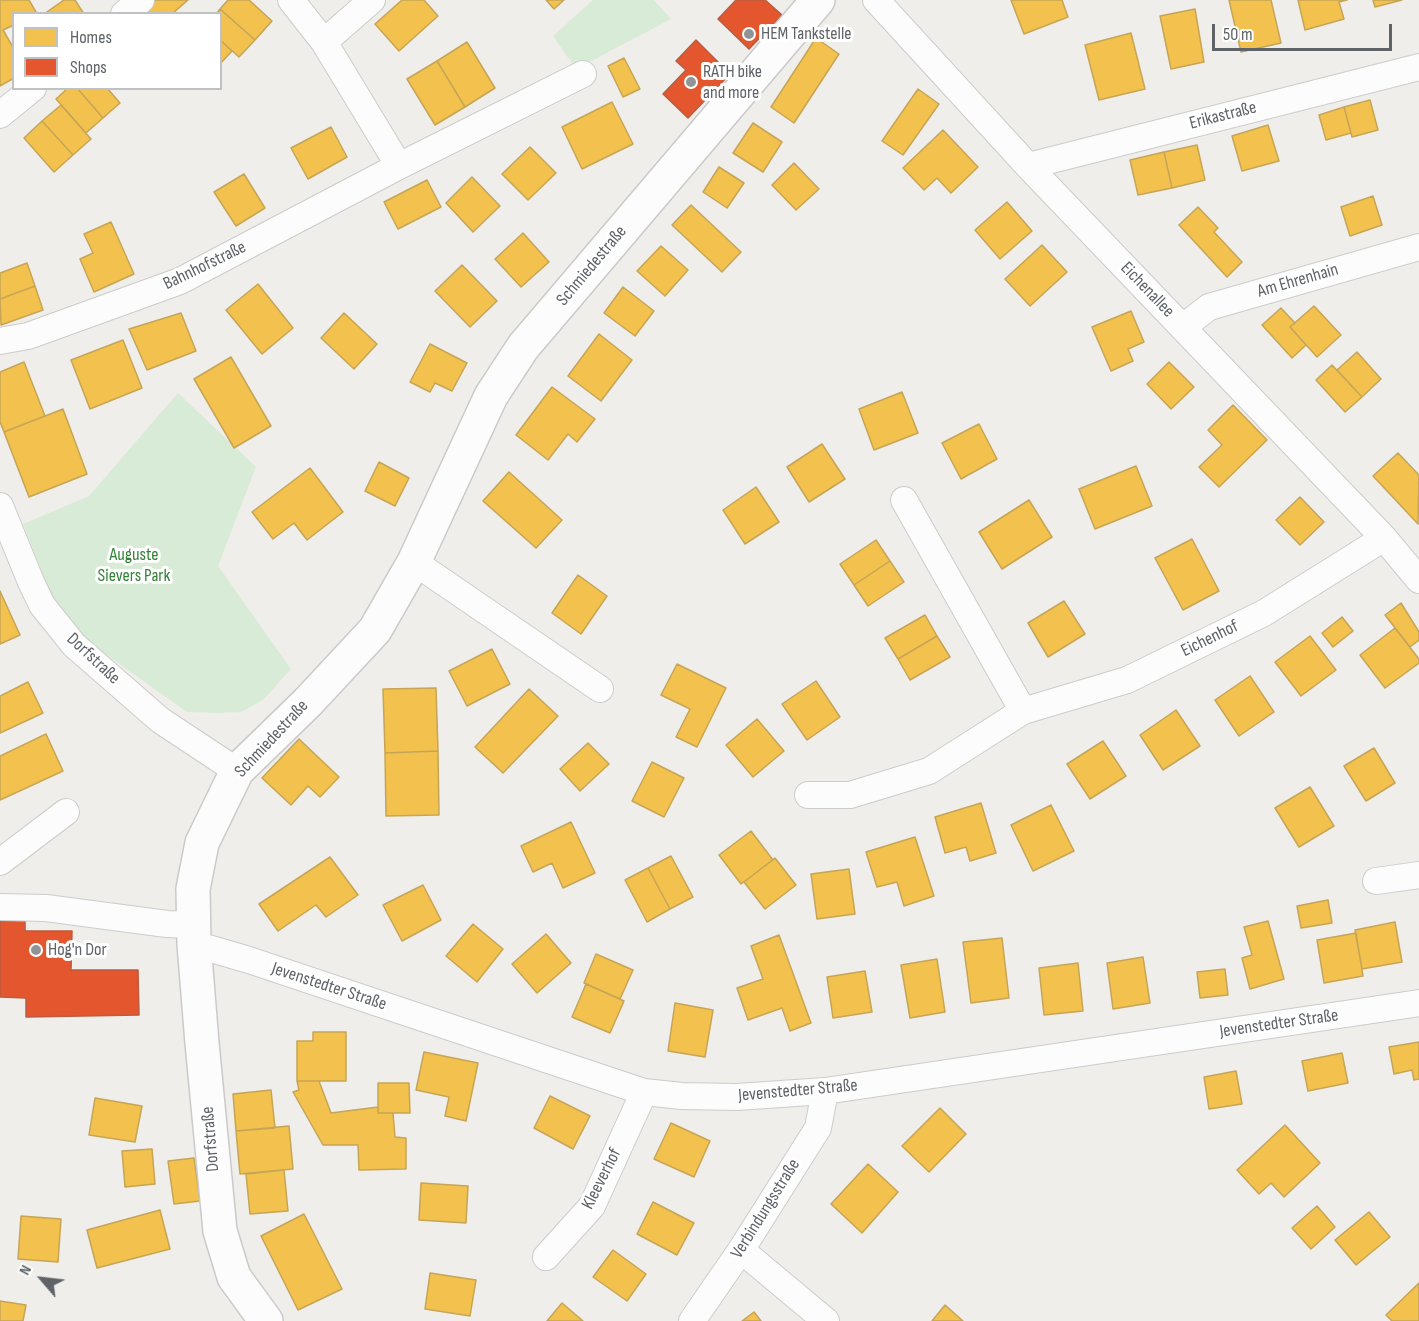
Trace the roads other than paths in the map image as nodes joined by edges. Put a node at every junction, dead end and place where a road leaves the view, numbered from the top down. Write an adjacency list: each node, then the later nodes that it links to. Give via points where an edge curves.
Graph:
1 (141, 0): 6 (street)
2 (291, 0): 7 (street)
3 (372, 0): 7 (street)
4 (818, 0): 20 (street, Schmiedestraße, via 523,347 491,396)
5 (876, 0): 13 (street, Eichenallee)
6 (126, 12)
7 (324, 42): 12 (street)
8 (1419, 67): 13 (street, Erikastraße)
9 (583, 74): 12 (street, Bahnhofstraße)
10 (31, 90): 11 (street)
11 (0, 115)
12 (399, 166): 16 (street, Bahnhofstraße, via 180,281 28,336)
13 (1028, 166): 15 (street, Eichenallee)
14 (1419, 247): 15 (street, Am Ehrenhain, via 1209,307)
15 (1183, 327): 19 (street, Eichenallee)
16 (0, 341)
17 (904, 500): 23 (street)
18 (0, 506): 24 (street, Dorfstraße, via 42,605 74,645 160,720)
19 (1384, 538): 21 (street, Eichenallee); 23 (street, Eichenhof, via 1264,613 1127,680)
20 (414, 562): 22 (street); 24 (street, Schmiedestraße, via 375,630)
21 (1419, 580)
22 (600, 689)
23 (1023, 711): 25 (street, Eichenhof, via 929,771 850,795)
24 (237, 771): 31 (street, Schmiedestraße, via 202,843 193,889)
25 (808, 795)
26 (66, 812): 27 (street)
27 (0, 862)
28 (1419, 875): 29 (street)
29 (1376, 881)
30 (0, 907): 31 (street, via 46,908 167,924)
31 (194, 934): 34 (street, Jevenstedter Straße, via 249,960); 37 (street, Dorfstraße, via 220,1231 234,1277)
32 (1419, 1003): 33 (street, Jevenstedter Straße)
33 (825, 1091): 34 (street, Jevenstedter Straße, via 737,1097); 35 (street, Verbindungsstraße, via 818,1128)
34 (644, 1092): 36 (street, Kleeverhof, via 592,1206)
35 (741, 1250): 38 (street, Verbindungsstraße); 39 (street)
36 (546, 1257)
37 (266, 1321)
38 (692, 1321)
39 (826, 1321)

